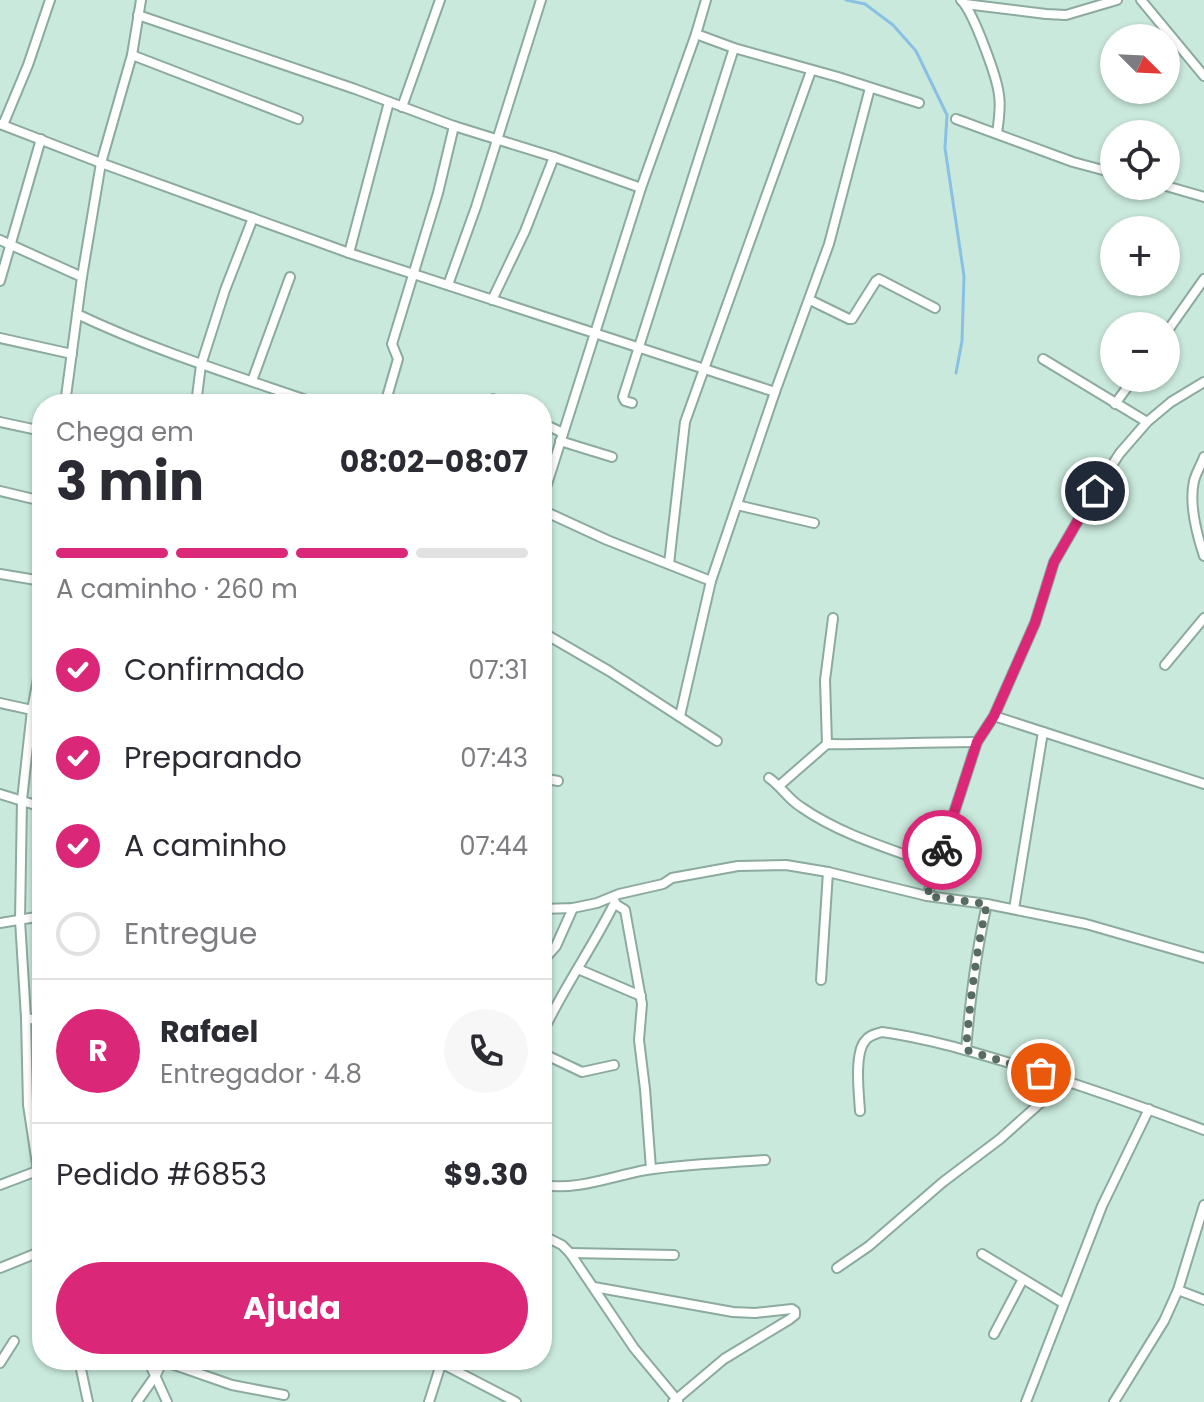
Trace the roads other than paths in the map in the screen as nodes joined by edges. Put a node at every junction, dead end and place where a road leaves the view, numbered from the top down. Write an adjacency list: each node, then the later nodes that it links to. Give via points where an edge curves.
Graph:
1 (50, 0): 21 (street)
2 (141, 0): 9 (street)
3 (440, 0): 18 (street)
4 (541, 0): 25 (street)
5 (706, 0): 10 (street)
6 (1117, 0): 8 (street, via 1066,15)
7 (1141, 0): 14 (street)
8 (963, 2): 23 (street, via 997,83)
9 (138, 15): 12 (street); 16 (street)
10 (696, 34): 11 (street); 29 (street)
11 (734, 48): 13 (street); 49 (street)
12 (132, 55): 19 (street); 27 (street)
13 (811, 71): 15 (street); 53 (street)
14 (1204, 76)
15 (870, 88): 17 (street); 43 (street)
16 (389, 102): 18 (street); 35 (street)
17 (919, 103)
18 (402, 107): 22 (street)
19 (298, 119)
20 (956, 119): 23 (street)
21 (2, 124): 24 (street)
22 (454, 126): 25 (street); 36 (street)
23 (997, 133): 28 (street)
24 (41, 139): 27 (street); 34 (street)
25 (498, 140): 26 (street); 41 (street)
26 (554, 157): 29 (street); 42 (street)
27 (101, 163): 32 (street); 37 (street)
28 (1100, 169)
29 (641, 188): 47 (street)
30 (1180, 190): 31 (street)
31 (1204, 197)
32 (253, 218): 35 (street); 52 (street)
33 (0, 240): 34 (street)
34 (11, 245): 37 (street); 40 (street)
35 (349, 253): 36 (street)
36 (413, 273): 41 (street); 63 (street, via 392,344 398,359)
37 (82, 277): 45 (street)
38 (290, 277): 54 (street)
39 (1204, 279): 46 (street)
40 (0, 281)
41 (448, 285): 42 (street)
42 (492, 300): 47 (street)
43 (810, 300): 44 (street, via 852,319 879,279); 57 (street)
44 (935, 308)
45 (77, 314): 50 (street); 52 (street)
46 (1180, 314)
47 (595, 334): 49 (street); 70 (street)
48 (0, 338): 50 (street)
49 (638, 348): 53 (street); 64 (street, via 623,397)
50 (72, 354): 60 (street)
51 (1043, 359): 65 (street)
52 (201, 365): 54 (street); 61 (street)
53 (704, 369): 57 (street); 80 (street, via 685,422)
54 (252, 381): 62 (street)
55 (1204, 382): 56 (street)
56 (1192, 388): 59 (street); 67 (street)
57 (775, 392): 76 (street)
58 (1124, 392): 65 (street)
59 (1204, 393)
60 (66, 394)
61 (197, 394)
62 (289, 394)
63 (388, 394)
64 (632, 403)
65 (1115, 404): 67 (street)
66 (0, 422): 68 (street)
67 (1147, 422): 91 (street, via 1112,466 1054,562 1035,623)
68 (32, 429)
69 (552, 430): 70 (street)
70 (562, 437): 71 (street); 73 (street)
71 (612, 457)
72 (1204, 457): 79 (street, via 1193,495)
73 (552, 462)
74 (0, 491): 75 (street)
75 (32, 499)
76 (737, 505): 78 (street); 83 (street)
77 (552, 515): 80 (street)
78 (814, 523)
79 (1204, 556)
80 (669, 564): 83 (street)
81 (0, 574): 82 (street)
82 (32, 579)
83 (711, 581): 90 (street)
84 (833, 618): 95 (street, via 825,680)
85 (1204, 618): 87 (street)
86 (552, 638): 90 (street)
87 (1165, 665)
88 (0, 703): 89 (street)
89 (32, 710): 102 (street)
90 (680, 716): 93 (street)
91 (994, 716): 92 (street); 94 (street)
92 (1043, 732): 99 (street); 112 (street)
93 (717, 741)
94 (977, 742): 95 (street); 104 (street)
95 (827, 744): 100 (street)
96 (769, 778): 100 (street)
97 (552, 780): 98 (street)
98 (558, 781)
99 (1204, 784)
100 (780, 785): 104 (street, via 828,824)
101 (0, 794): 102 (street)
102 (22, 800): 103 (street); 114 (street)
103 (32, 804)
104 (937, 866): 107 (street)
105 (828, 872): 106 (street, via 786,865 738,866); 107 (street); 119 (street)
106 (619, 894): 108 (street); 110 (street)
107 (927, 896): 109 (street)
108 (615, 904): 118 (street); 120 (street, via 625,910)
109 (987, 904): 112 (street); 124 (street)
110 (573, 908): 111 (street); 116 (street)
111 (552, 909)
112 (1014, 909): 117 (street)
113 (32, 918): 114 (street)
114 (20, 920): 115 (street); 122 (street)
115 (0, 923)
116 (552, 951)
117 (1204, 958)
118 (578, 969): 120 (street); 121 (street)
119 (821, 980)
120 (641, 996): 133 (street, via 639,1040)
121 (552, 1011)
122 (26, 1018): 123 (street); 131 (street)
123 (32, 1019)
124 (966, 1050): 127 (street); 129 (street, via 900,1034 872,1035 859,1056)
125 (552, 1058): 126 (street, via 582,1072)
126 (614, 1065)
127 (1066, 1080): 128 (street); 144 (street)
128 (1149, 1109): 130 (street); 149 (street)
129 (860, 1111)
130 (1204, 1130)
131 (32, 1134)
132 (765, 1160): 133 (street)
133 (651, 1169): 136 (street, via 572,1187)
134 (32, 1173): 135 (street)
135 (0, 1185)
136 (552, 1186)
137 (1204, 1205): 147 (street)
138 (552, 1240): 139 (street)
139 (570, 1253): 142 (street); 146 (street)
140 (982, 1254): 145 (street)
141 (32, 1255): 143 (street)
142 (674, 1255)
143 (0, 1268)
144 (837, 1268)
145 (1023, 1279): 149 (street); 150 (street)
146 (594, 1287): 161 (street); 161 (street, via 733,1312 795,1311 724,1359)
147 (1178, 1290): 148 (street); 168 (street)
148 (1204, 1300)
149 (1063, 1303): 167 (street)
150 (994, 1334)
151 (14, 1341): 152 (street)
152 (0, 1363)
153 (81, 1370): 162 (street)
154 (153, 1370): 159 (street)
155 (158, 1370): 159 (street)
156 (191, 1370): 160 (street)
157 (438, 1370): 165 (street)
158 (457, 1370): 166 (street)
159 (156, 1375): 163 (street); 164 (street)
160 (284, 1395)
161 (676, 1401)
162 (88, 1402)
163 (137, 1402)
164 (167, 1402)
165 (429, 1402)
166 (516, 1402)
167 (1026, 1402)
168 (1114, 1402)

